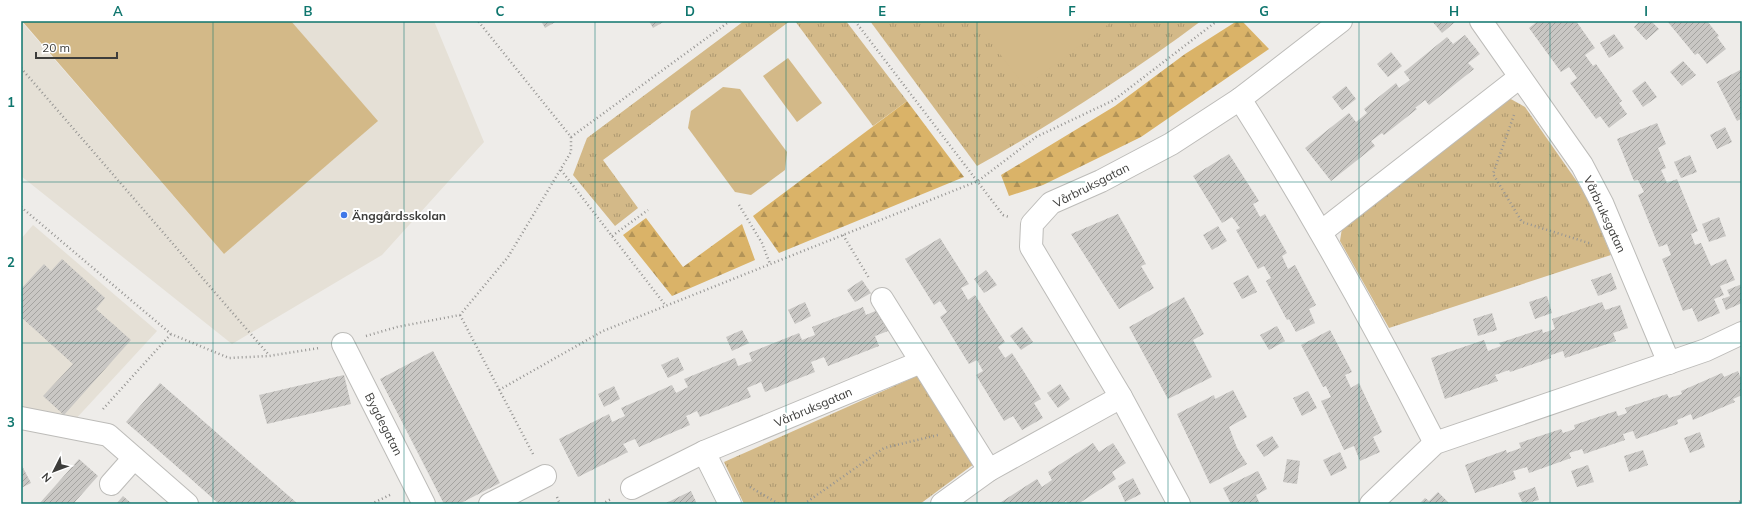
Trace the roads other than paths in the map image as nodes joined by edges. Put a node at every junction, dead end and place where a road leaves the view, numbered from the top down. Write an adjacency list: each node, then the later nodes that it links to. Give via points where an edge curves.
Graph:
1 (1342, 21): 4 (street, Vårbruksgatan)
2 (1481, 21): 3 (street, Vårbruksgatan)
3 (1522, 81): 5 (street); 10 (street, Vårbruksgatan, via 1582,165 1602,203)
4 (1240, 99): 5 (street); 11 (street, Vårbruksgatan, via 1171,144 1101,181 1051,203 1032,224 1031,247)
5 (1321, 232): 13 (street, via 1389,352)
6 (882, 299): 9 (street)
7 (1742, 333): 10 (street, via 1706,350)
8 (343, 344): 21 (street, Bygdegatan)
9 (921, 362): 14 (street, Vårbruksgatan); 16 (street)
10 (1669, 362): 13 (street)
11 (1121, 397): 16 (street); 25 (street)
12 (21, 418): 15 (street, via 108,435)
13 (1435, 443): 26 (street)
14 (704, 452): 19 (street, Vårbruksgatan); 23 (street)
15 (134, 458): 18 (street); 20 (street)
16 (989, 470): 24 (street)
17 (545, 476): 22 (street)
18 (111, 484)
19 (632, 488)
20 (187, 504)
21 (424, 504)
22 (490, 504)
23 (730, 504)
24 (942, 504)
25 (1179, 504)
26 (1371, 504)

